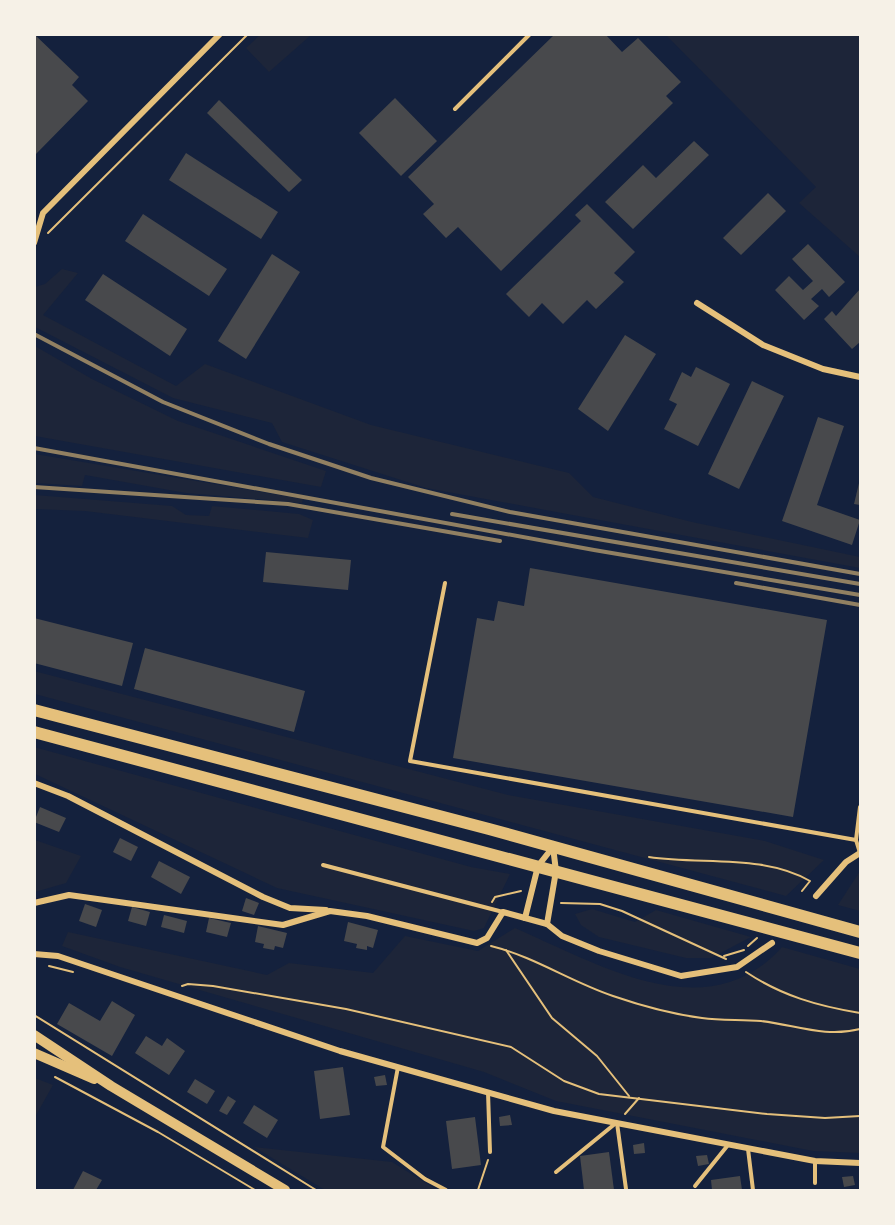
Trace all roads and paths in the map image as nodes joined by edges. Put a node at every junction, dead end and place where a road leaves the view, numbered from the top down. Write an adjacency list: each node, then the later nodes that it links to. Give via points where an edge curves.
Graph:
1 (220, 34): 6 (street, via 43,213)
2 (248, 34): 5 (path)
3 (530, 34): 4 (lane)
4 (455, 109)
5 (43, 238)
6 (34, 243)
7 (698, 303): 8 (street, via 763,345 823,369)
8 (861, 377)
9 (445, 583): 14 (lane, via 410,761)
10 (34, 710): 15 (main road)
11 (34, 732): 19 (main road)
12 (34, 783): 27 (street, via 68,796 263,897 290,908)
13 (861, 807): 14 (lane)
14 (856, 840): 16 (lane)
15 (553, 847): 19 (street); 20 (street); 31 (main road)
16 (860, 853): 23 (street, via 846,862)
17 (650, 857): 21 (path, via 791,870 810,881)
18 (323, 864): 26 (lane)
19 (538, 866): 20 (main road); 22 (street)
20 (556, 870): 24 (street); 36 (main road)
21 (802, 891)
22 (531, 894): 26 (path, via 519,890 495,897); 29 (street)
23 (816, 896)
24 (552, 900): 30 (street); 38 (path, via 622,910)
25 (34, 903): 27 (street, via 69,895 283,925)
26 (489, 908): 28 (lane)
27 (330, 911): 33 (street)
28 (503, 912): 29 (street); 33 (street, via 487,938)
29 (525, 918): 30 (street)
30 (547, 924): 39 (street, via 562,936 599,951 681,976)
31 (861, 932)
32 (759, 937): 38 (path, via 745,949)
33 (477, 943): 35 (path)
34 (772, 943): 39 (street)
35 (506, 950): 43 (path, via 613,996 674,1014 762,1021 825,1033); 50 (path, via 552,1018 597,1056)
36 (861, 953)
37 (34, 954): 40 (street, via 58,956)
38 (724, 956): 39 (path)
39 (737, 967): 41 (path, via 773,990 828,1008)
40 (164, 992): 46 (street); 50 (path, via 189,984 213,986 432,1028 511,1047 564,1081 599,1094)
41 (861, 1013)
42 (34, 1015): 65 (path)
43 (861, 1029)
44 (34, 1035): 48 (main road)
45 (34, 1053): 48 (main road)
46 (398, 1067): 49 (street); 66 (lane, via 383,1147)
47 (55, 1076): 63 (path)
48 (111, 1086): 64 (main road)
49 (488, 1092): 53 (street, via 554,1111); 56 (lane)
50 (629, 1097): 51 (path)
51 (639, 1098): 52 (path, via 767,1114); 53 (path)
52 (861, 1116)
53 (617, 1123): 54 (street); 59 (lane); 62 (lane)
54 (729, 1144): 55 (street); 61 (lane)
55 (748, 1148): 57 (street); 68 (lane)
56 (490, 1152): 67 (path)
57 (815, 1161): 58 (street); 60 (lane)
58 (861, 1163)
59 (556, 1172)
60 (815, 1183)
61 (695, 1186)
62 (626, 1189)
63 (255, 1191)
64 (285, 1191)
65 (316, 1191)
66 (446, 1191)
67 (478, 1191)
68 (753, 1191)

